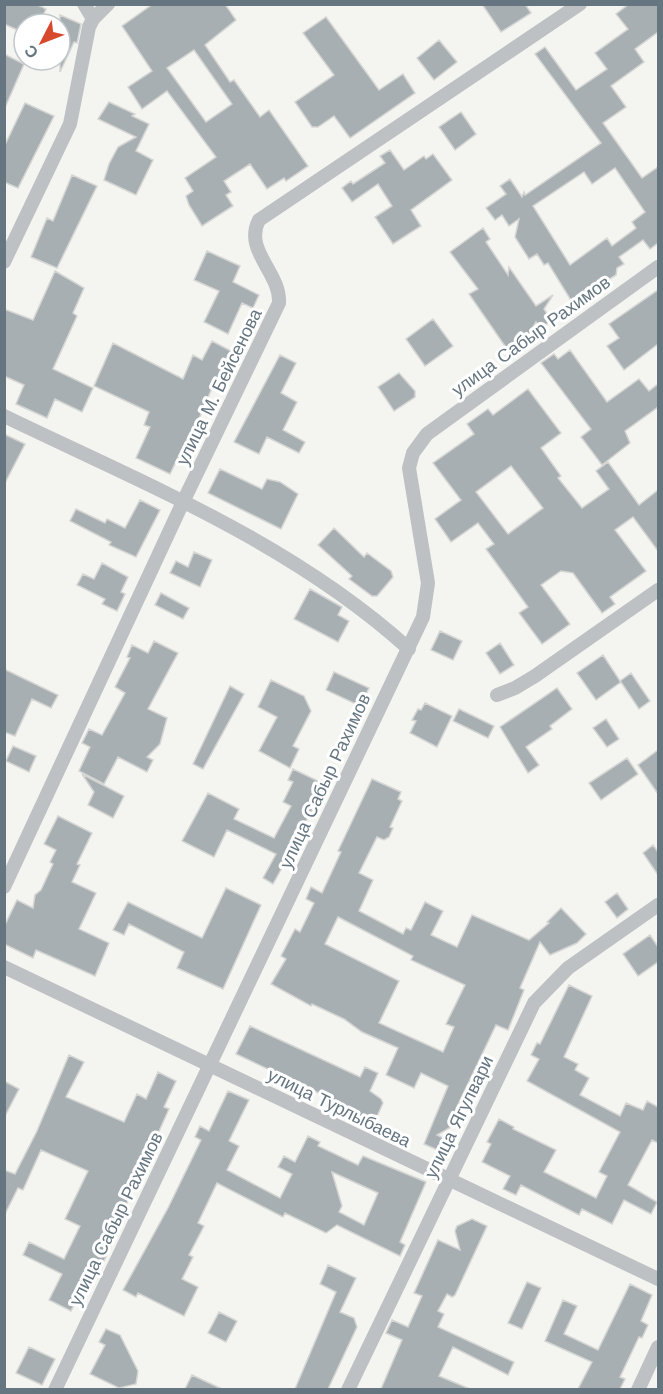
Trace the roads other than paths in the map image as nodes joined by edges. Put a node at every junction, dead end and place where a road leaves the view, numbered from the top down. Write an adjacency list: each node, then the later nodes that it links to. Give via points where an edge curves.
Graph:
1 (84, 4): 4 (street)
2 (108, 4): 4 (street)
3 (580, 4): 8 (street, улица М. Бейсенова, via 259,220 255,243 277,284 279,303)
4 (93, 19): 5 (street, via 70,124)
5 (4, 262)
6 (658, 267): 10 (street, улица Сабыр Рахимов, via 419,443 409,468 428,583 427,600)
7 (4, 416): 8 (street)
8 (183, 502): 10 (street, via 245,532 311,572); 12 (street, улица М. Бейсенова)
9 (658, 590): 11 (street, via 535,676)
10 (409, 649): 15 (street, улица Сабыр Рахимов)
11 (496, 695)
12 (4, 887)
13 (658, 905): 16 (street, улица Ягулвари, via 568,968 534,1003)
14 (4, 967): 15 (street, улица Турлыбаева)
15 (210, 1066): 16 (street, улица Турлыбаева); 19 (street, улица Сабыр Рахимов)
16 (448, 1181): 17 (street, улица Турлыбаева); 20 (street, улица Ягулвари)
17 (658, 1279)
18 (658, 1347): 21 (street)
19 (55, 1389)
20 (348, 1389)
21 (638, 1389)

